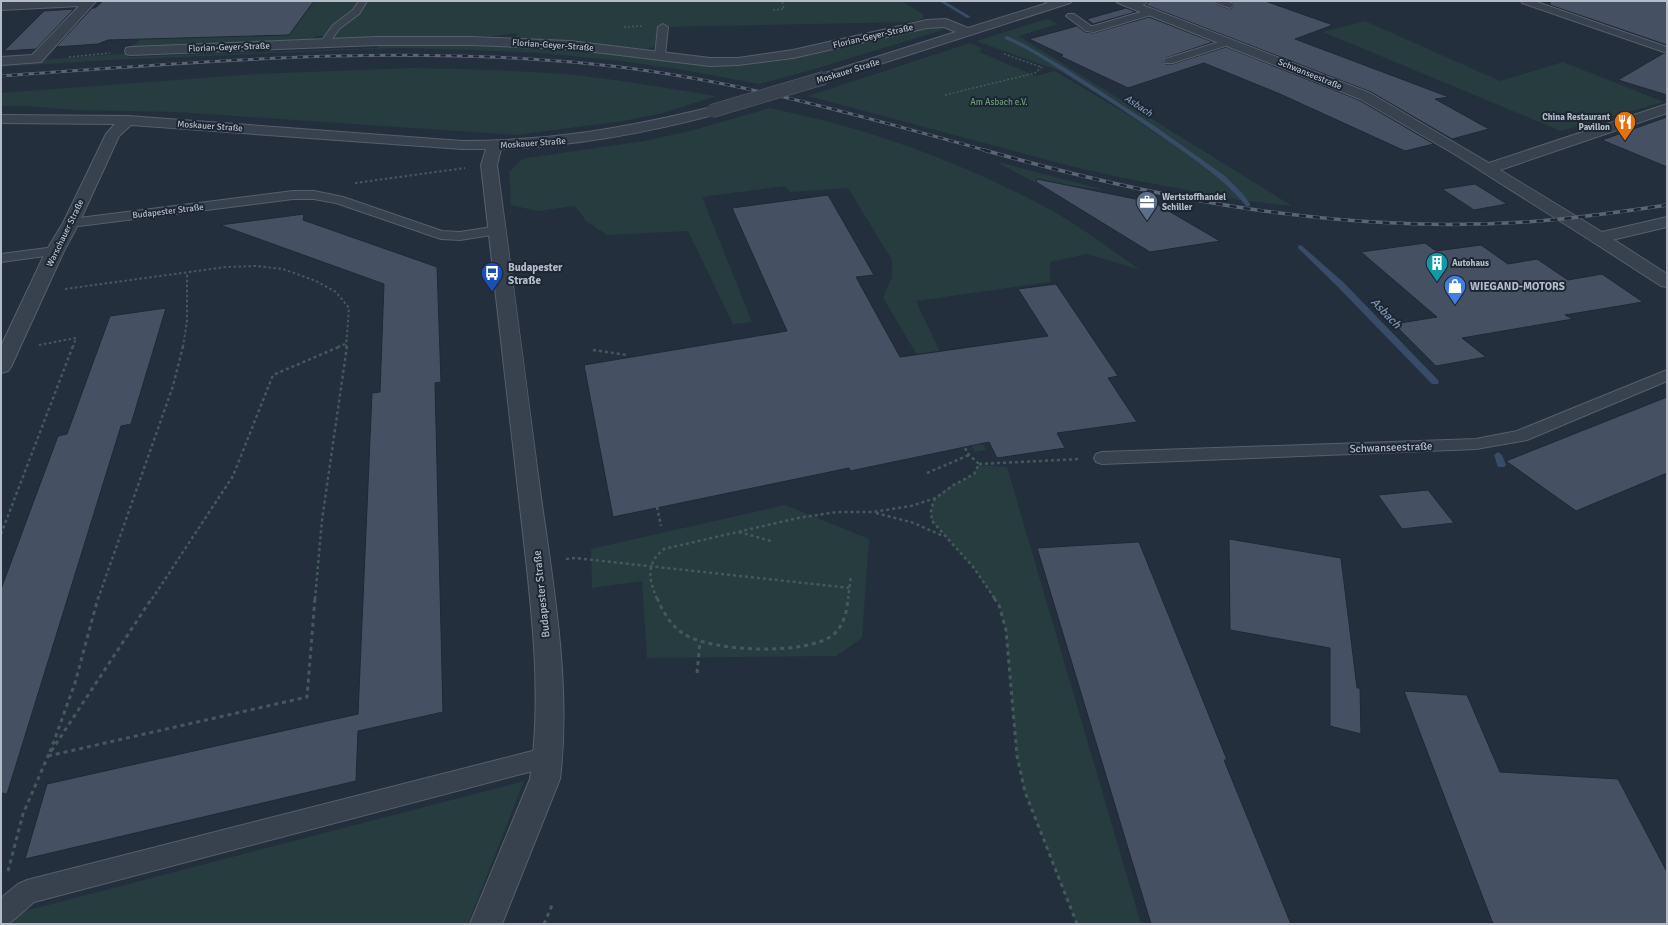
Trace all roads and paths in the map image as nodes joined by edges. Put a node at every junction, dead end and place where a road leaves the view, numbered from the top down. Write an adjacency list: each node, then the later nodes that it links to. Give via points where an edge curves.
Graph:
1 (363, 1): 18 (lane, via 356,12 336,27)
2 (782, 1): 11 (path, via 784,9)
3 (1066, 1): 7 (street, Moskauer Straße)
4 (1219, 1): 9 (lane)
5 (1525, 1): 19 (lane)
6 (90, 2): 10 (street); 23 (street, via 36,59)
7 (1048, 3): 16 (street, Moskauer Straße)
8 (1134, 4): 12 (lane, via 1094,30); 17 (street, Schwanseestraße)
9 (1230, 5)
10 (1, 6)
11 (773, 10)
12 (1071, 16)
13 (642, 26): 14 (path)
14 (624, 27)
15 (663, 27): 22 (lane)
16 (968, 33): 22 (street, Florian-Geyer-Straße, via 946,23 927,24 782,57 733,63); 29 (street, Moskauer Straße, bridge, via 712,111 639,129 539,144)
17 (1228, 42): 24 (lane); 30 (street, Schwanseestraße, via 1366,96)
18 (325, 43): 20 (street, Florian-Geyer-Straße); 22 (street, Florian-Geyer-Straße, via 471,41 570,45)
19 (1667, 50)
20 (131, 51)
21 (1004, 54): 25 (path, via 1042,67 1035,73)
22 (660, 55)
23 (1, 61)
24 (1169, 61)
25 (945, 95)
26 (1667, 108): 30 (street)
27 (1, 119): 28 (street, Moskauer Straße)
28 (128, 120): 29 (street, Moskauer Straße); 34 (street, Warschauer Straße, via 113,134)
29 (494, 146): 35 (street, Budapester Straße, via 489,165)
30 (1487, 168): 36 (street, Schwanseestraße)
31 (454, 170): 32 (path, via 333,186)
32 (314, 195): 34 (lane, Budapester Straße, via 293,195); 35 (lane, Budapester Straße, via 339,200 441,235 460,236)
33 (1667, 222): 36 (street)
34 (71, 223): 37 (street, Warschauer Straße)
35 (498, 230): 67 (street, Budapester Straße, via 538,562 548,668)
36 (1599, 238): 40 (street, Schwanseestraße)
37 (55, 251): 38 (lane); 41 (street, Warschauer Straße)
38 (1, 258)
39 (188, 273): 41 (path); 42 (path, via 226,267 256,266 283,269 316,281 336,292 349,308); 66 (path, via 186,321 181,358 173,386 98,598 75,683)
40 (1667, 282)
41 (36, 292): 45 (street, Warschauer Straße)
42 (347, 343): 66 (path, via 273,375 232,476); 66 (path, via 322,520 307,697)
43 (593, 350): 44 (path)
44 (627, 355)
45 (4, 356): 57 (path, via 76,338)
46 (1667, 375): 49 (lane, Schwanseestraße, via 1522,436 1476,444)
47 (965, 448): 48 (path)
48 (969, 455): 50 (path); 51 (path)
49 (1102, 458): 50 (path)
50 (979, 464): 52 (path, via 974,474)
51 (927, 473)
52 (936, 498): 54 (path, via 911,506); 58 (path, via 930,512 932,521)
53 (657, 507): 55 (path)
54 (873, 512): 56 (path, via 838,512); 58 (path, via 914,523)
55 (661, 526)
56 (738, 532): 59 (path); 61 (path, via 664,549 656,554)
57 (1, 534)
58 (944, 536): 73 (path, via 974,568 999,605 1006,630 1017,756 1025,792)
59 (771, 541)
60 (575, 558): 61 (path)
61 (650, 567): 63 (path); 64 (path, via 649,578 665,616 684,635)
62 (851, 576): 63 (path)
63 (850, 588): 64 (path, via 839,629 815,645 760,649 723,647)
64 (700, 642): 65 (path)
65 (697, 673)
66 (48, 756): 68 (path, via 22,814)
67 (548, 757): 70 (lane, via 27,892); 71 (street, Budapester Straße, via 546,779)
68 (7, 875)
69 (553, 903): 72 (path)
70 (1, 914)
71 (486, 924)
72 (544, 924)
73 (1077, 924)

